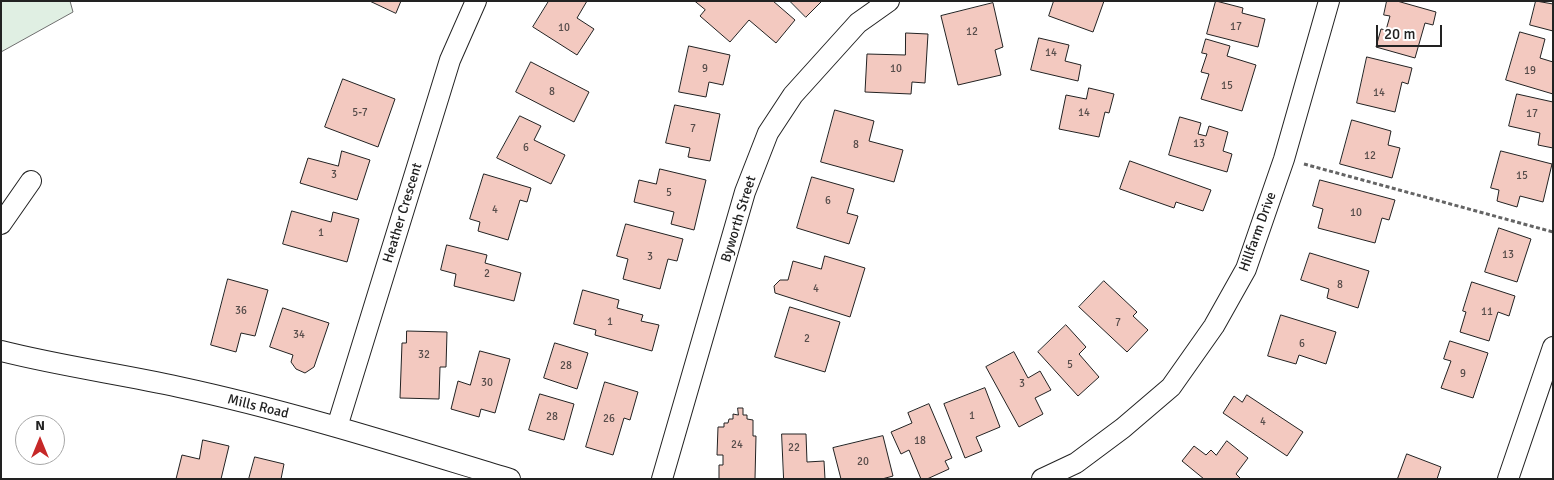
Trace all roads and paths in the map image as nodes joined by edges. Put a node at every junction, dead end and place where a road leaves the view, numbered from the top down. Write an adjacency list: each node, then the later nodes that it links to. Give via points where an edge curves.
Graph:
1 (476, 1): 10 (street, Heather Crescent, via 450,60)
2 (889, 1): 13 (street, Byworth Street, via 858,23 794,95 768,132 746,192)
3 (1329, 1): 4 (street, Hillfarm Drive)
4 (1284, 159): 7 (path); 11 (street, Hillfarm Drive, via 1246,269 1214,326 1171,386)
5 (31, 181): 6 (street)
6 (1, 224)
7 (1553, 232)
8 (1553, 347): 15 (street)
9 (1, 351): 10 (street, Mills Road, via 53,364 179,386)
10 (337, 428): 12 (street, Mills Road)
11 (1071, 471): 14 (street, Hillfarm Drive)
12 (510, 479)
13 (662, 479)
14 (1042, 479)
15 (1508, 479)

